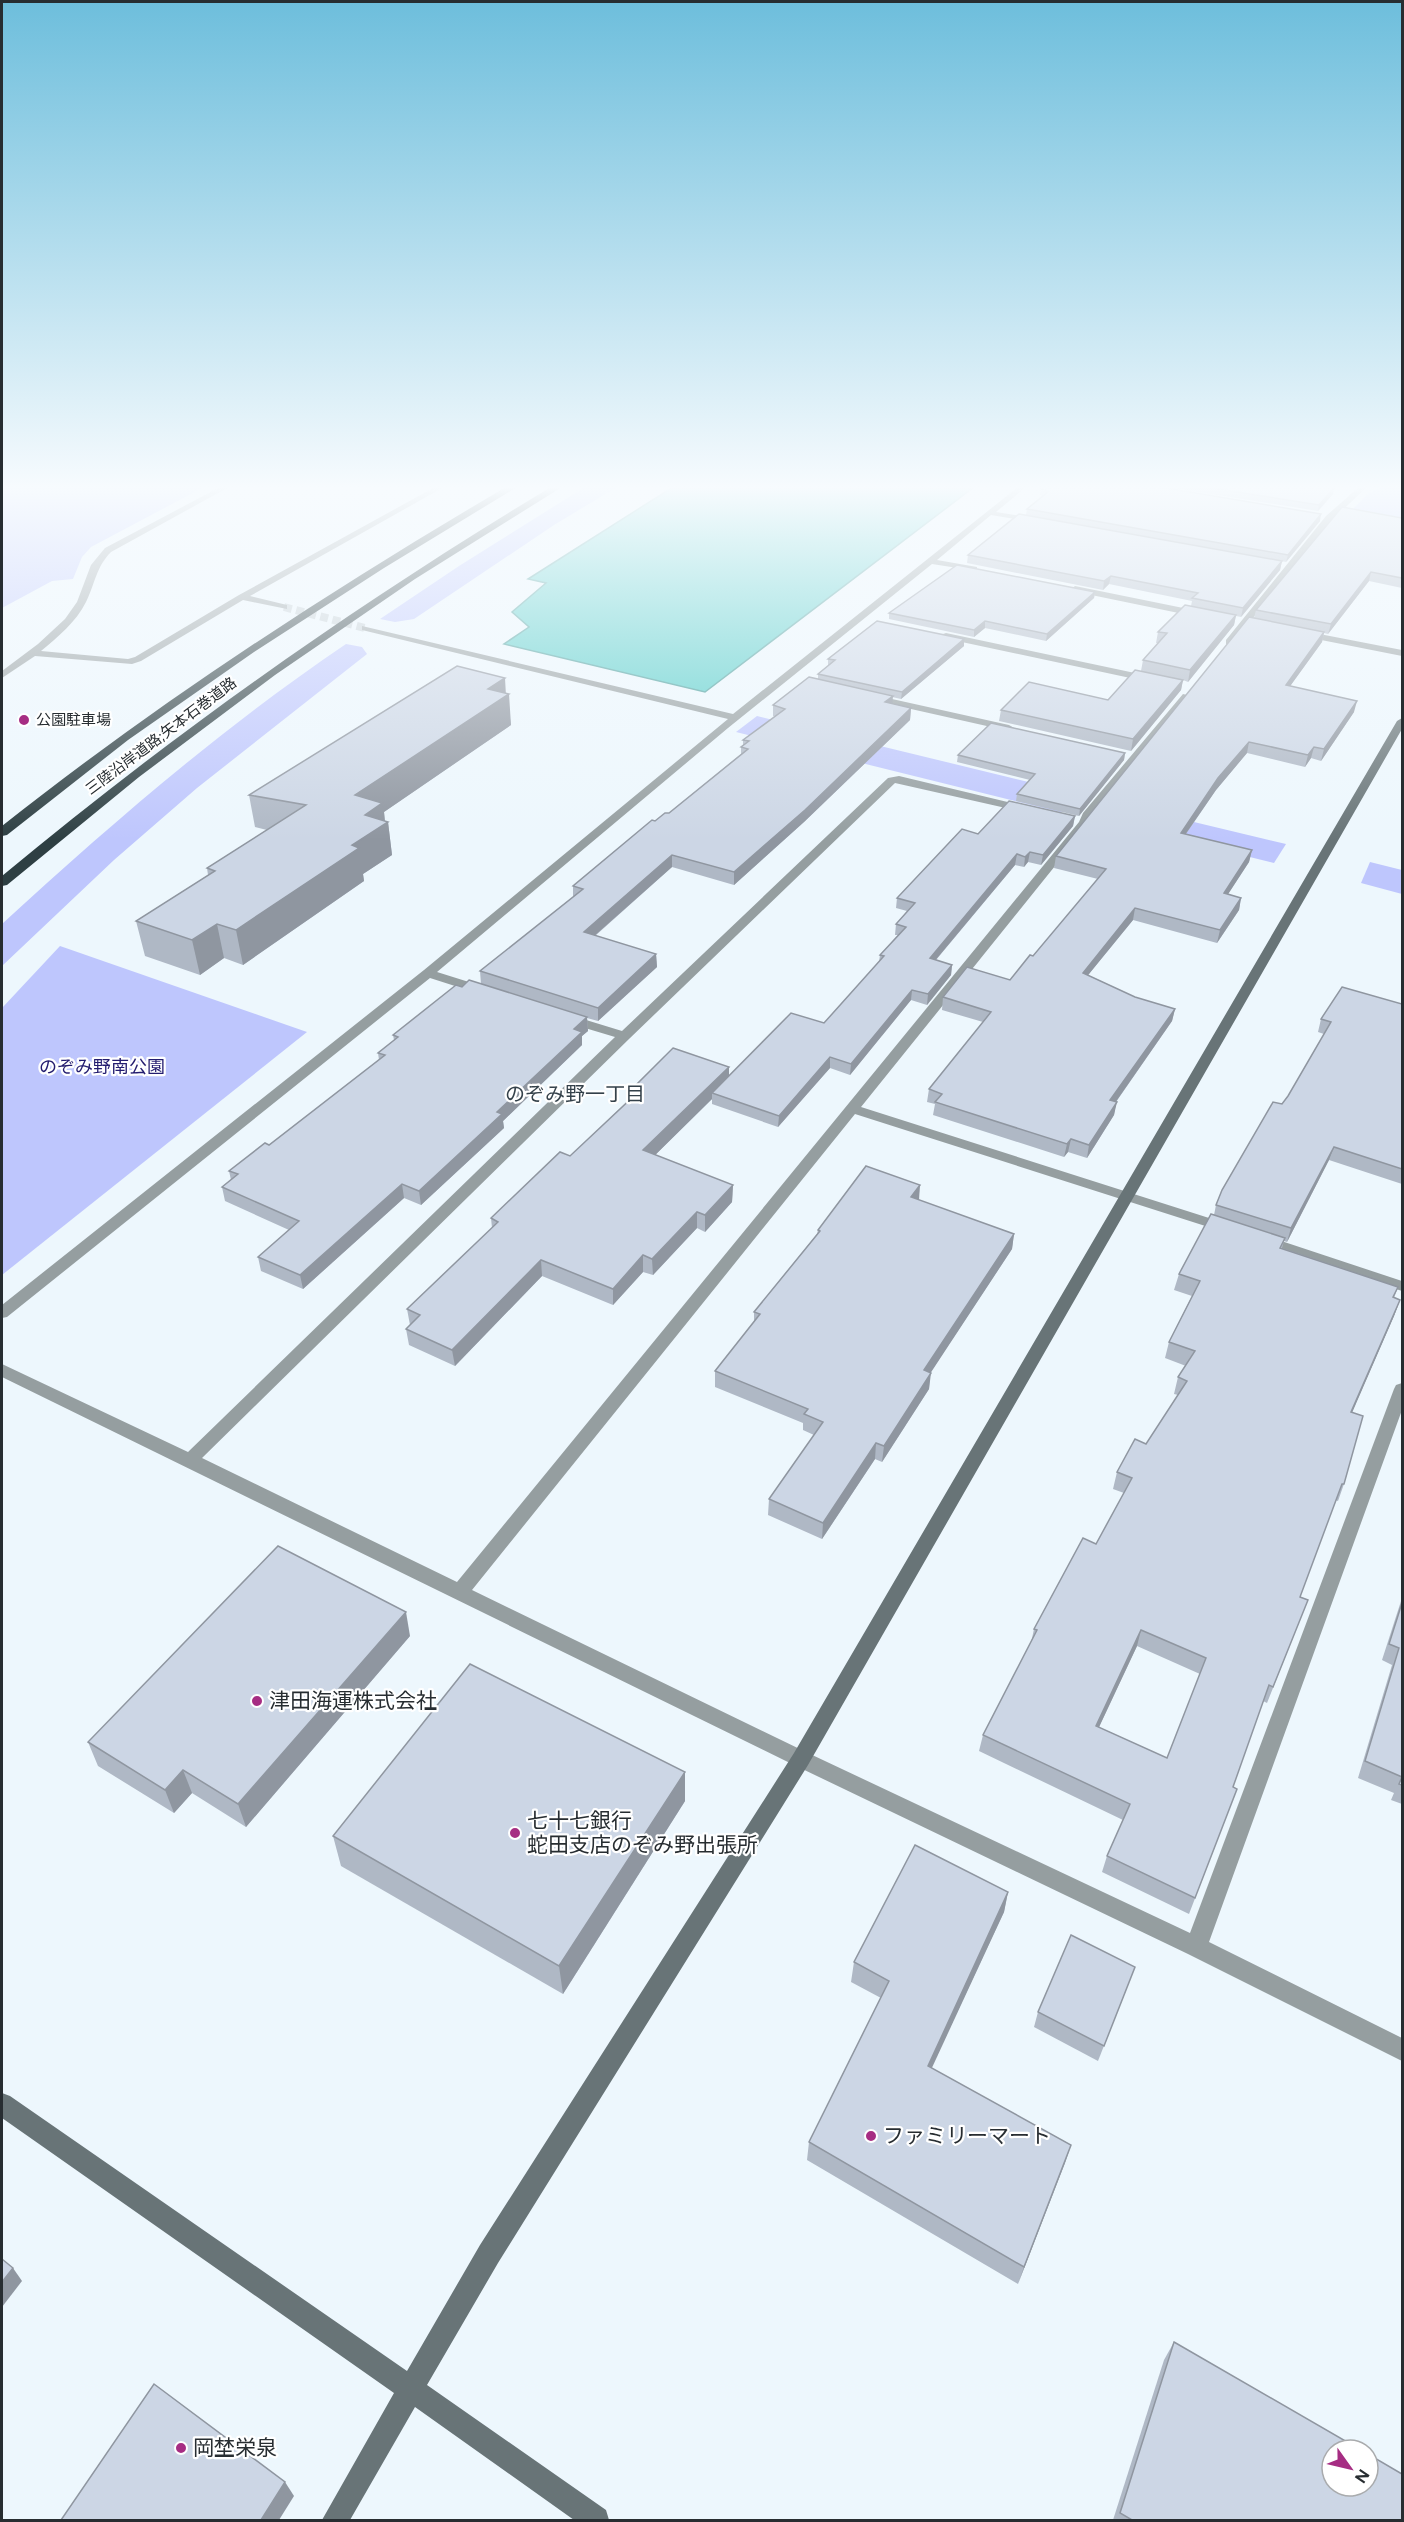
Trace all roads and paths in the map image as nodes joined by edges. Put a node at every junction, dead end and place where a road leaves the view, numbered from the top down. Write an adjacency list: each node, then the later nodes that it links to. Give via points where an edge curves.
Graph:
1 (79, 605): 14 (street)
2 (230, 605): 14 (street, via 129,662)
3 (275, 605): 9 (street)
4 (319, 605): 25 (highway, 三陸沿岸道路;矢本石巻道路, via 92,762)
5 (369, 605): 26 (highway, 三陸沿岸道路;矢本石巻道路, via 285,660 128,779)
6 (883, 605): 21 (street, via 792,679)
7 (1153, 605): 10 (street)
8 (1257, 605): 16 (street)
9 (284, 607)
10 (1209, 616)
11 (365, 628): 21 (street)
12 (1290, 632): 15 (street)
13 (941, 635): 18 (street)
14 (34, 653): 17 (street)
15 (1402, 653)
16 (1220, 654)
17 (2, 675)
18 (1159, 681)
19 (1182, 686): 31 (street, via 1193,688 1129,756 1087,815)
20 (868, 696): 23 (street)
21 (736, 718): 27 (street)
22 (1402, 721): 32 (street)
23 (1018, 730)
24 (1038, 812): 30 (street, via 892,780)
25 (2, 832)
26 (2, 882)
27 (428, 973): 28 (street); 34 (street)
28 (493, 994)
29 (558, 1015): 30 (street)
30 (624, 1036): 37 (street)
31 (854, 1109): 32 (street); 38 (street)
32 (1127, 1197): 33 (street); 39 (street)
33 (1402, 1286)
34 (2, 1313)
35 (2, 1370): 37 (street)
36 (1402, 1389): 40 (street)
37 (190, 1460): 38 (street)
38 (459, 1593): 39 (street)
39 (801, 1759): 40 (street); 43 (street, via 489,2254)
40 (1197, 1947): 41 (street)
41 (1402, 2050)
42 (2, 2104): 43 (street)
43 (411, 2390): 44 (street); 45 (street)
44 (335, 2520)
45 (596, 2520)

